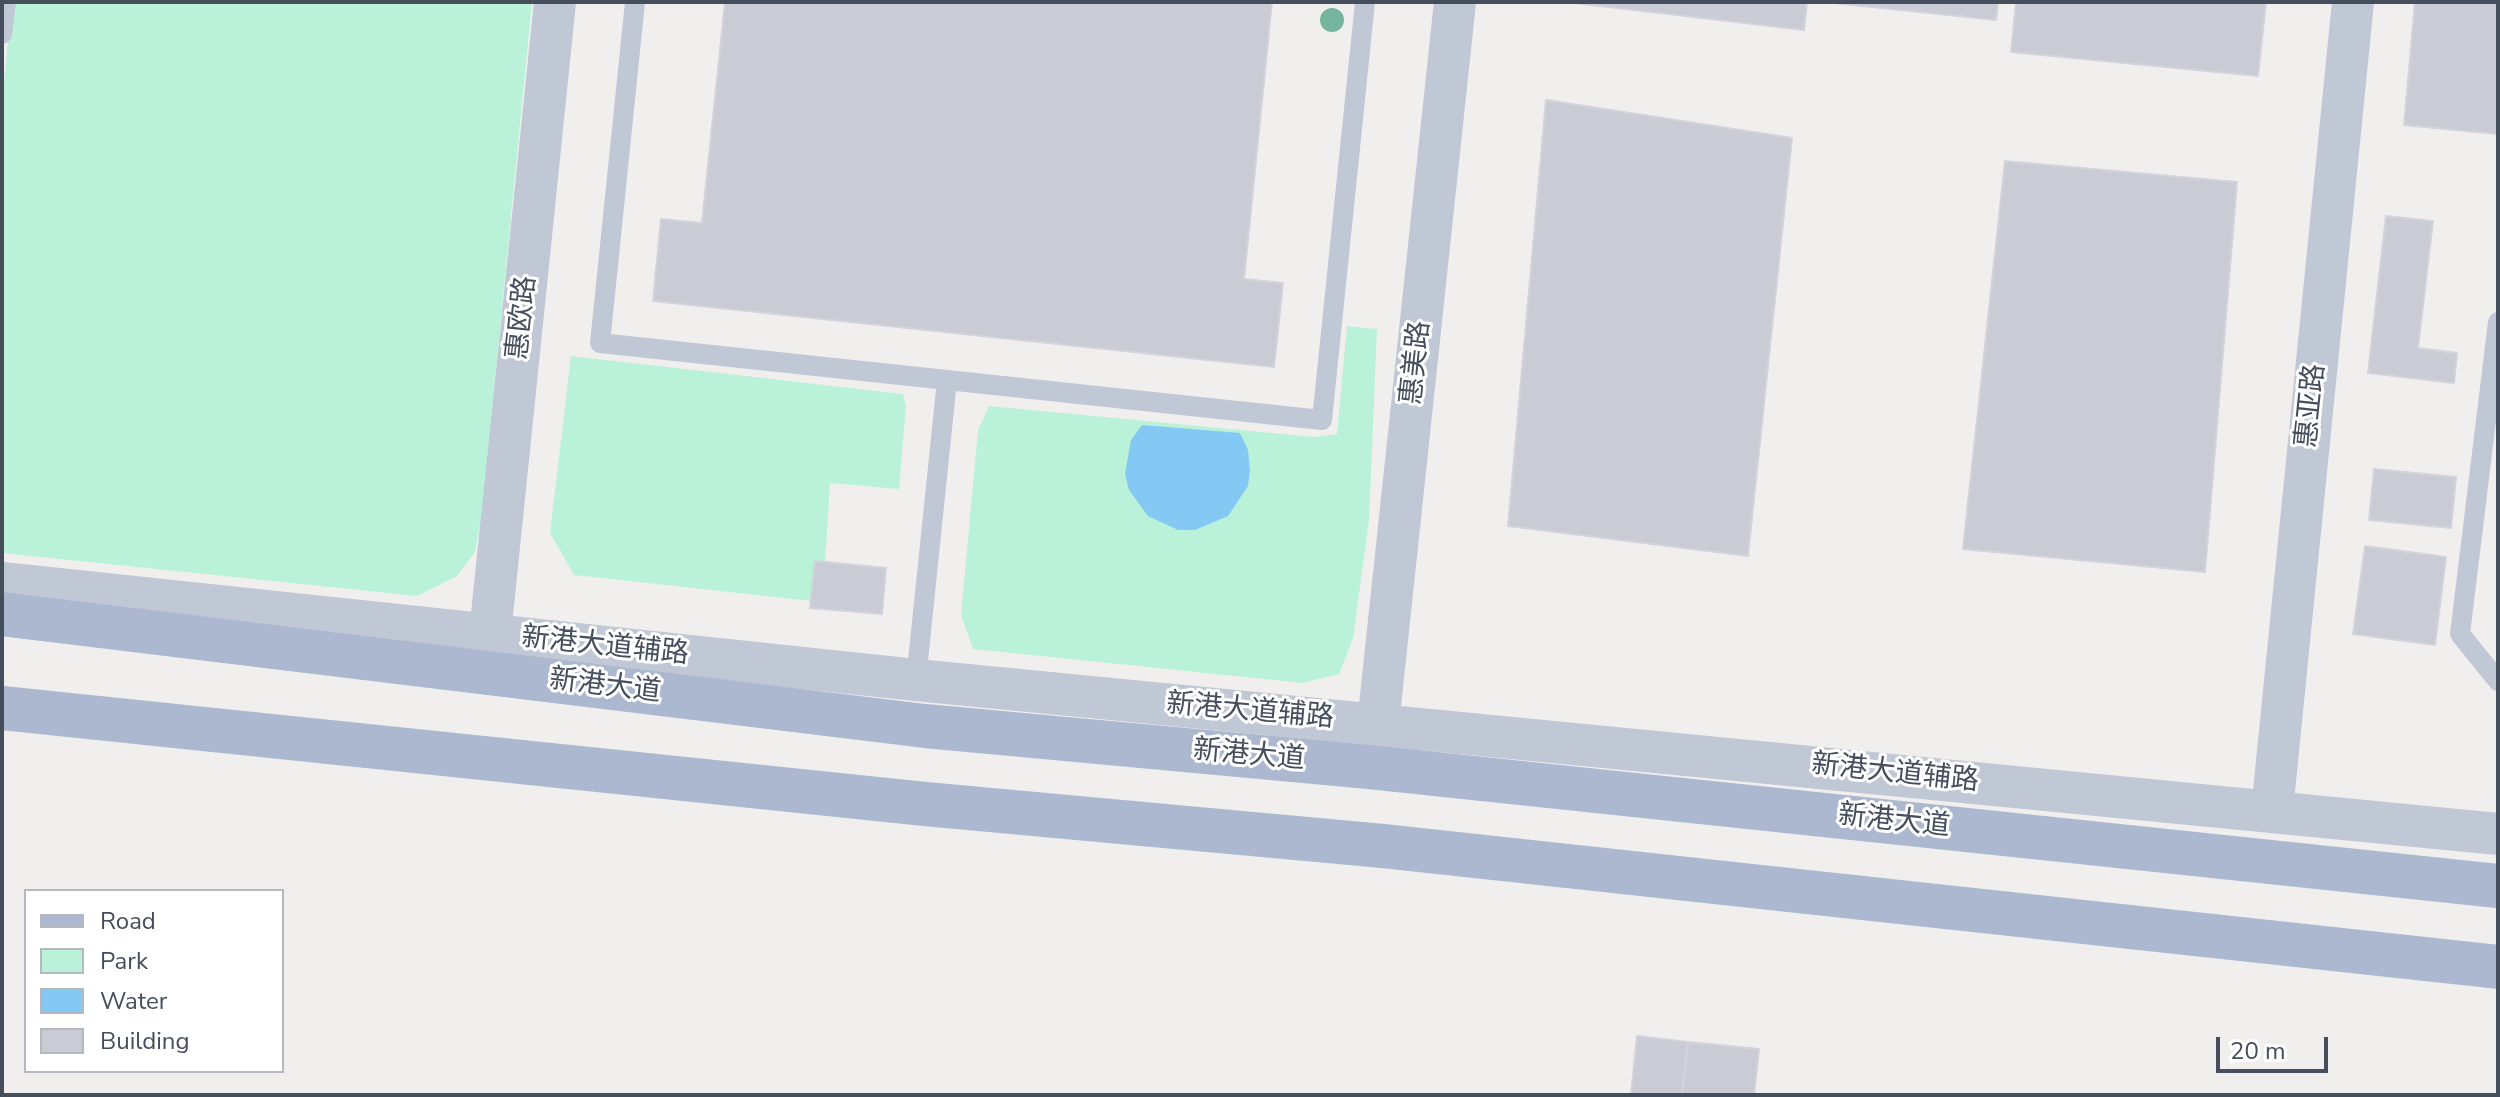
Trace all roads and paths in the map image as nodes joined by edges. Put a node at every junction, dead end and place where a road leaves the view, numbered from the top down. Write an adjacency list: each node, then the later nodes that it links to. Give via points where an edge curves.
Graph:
1 (6, 2): 7 (lane)
2 (555, 2): 12 (street, 惠欧路)
3 (635, 2): 9 (lane, via 600,343)
4 (1365, 2): 9 (lane, via 1322,420)
5 (1455, 2): 16 (street, 惠美路)
6 (2353, 2): 17 (street, 惠亚路)
7 (2, 34)
8 (2498, 322): 14 (lane, via 2460,634)
9 (947, 380): 13 (lane)
10 (2, 583): 12 (street, 新港大道辅路)
11 (2, 614): 19 (main road, 新港大道, via 925,726 1369,767)
12 (490, 634): 13 (street, 新港大道辅路)
13 (916, 680): 16 (street, 新港大道辅路)
14 (2498, 681)
15 (2, 708): 20 (main road, via 1383,846)
16 (1378, 724): 17 (street, 新港大道辅路)
17 (2272, 811): 18 (street, 新港大道辅路)
18 (2498, 834)
19 (2498, 886)
20 (2498, 967)

